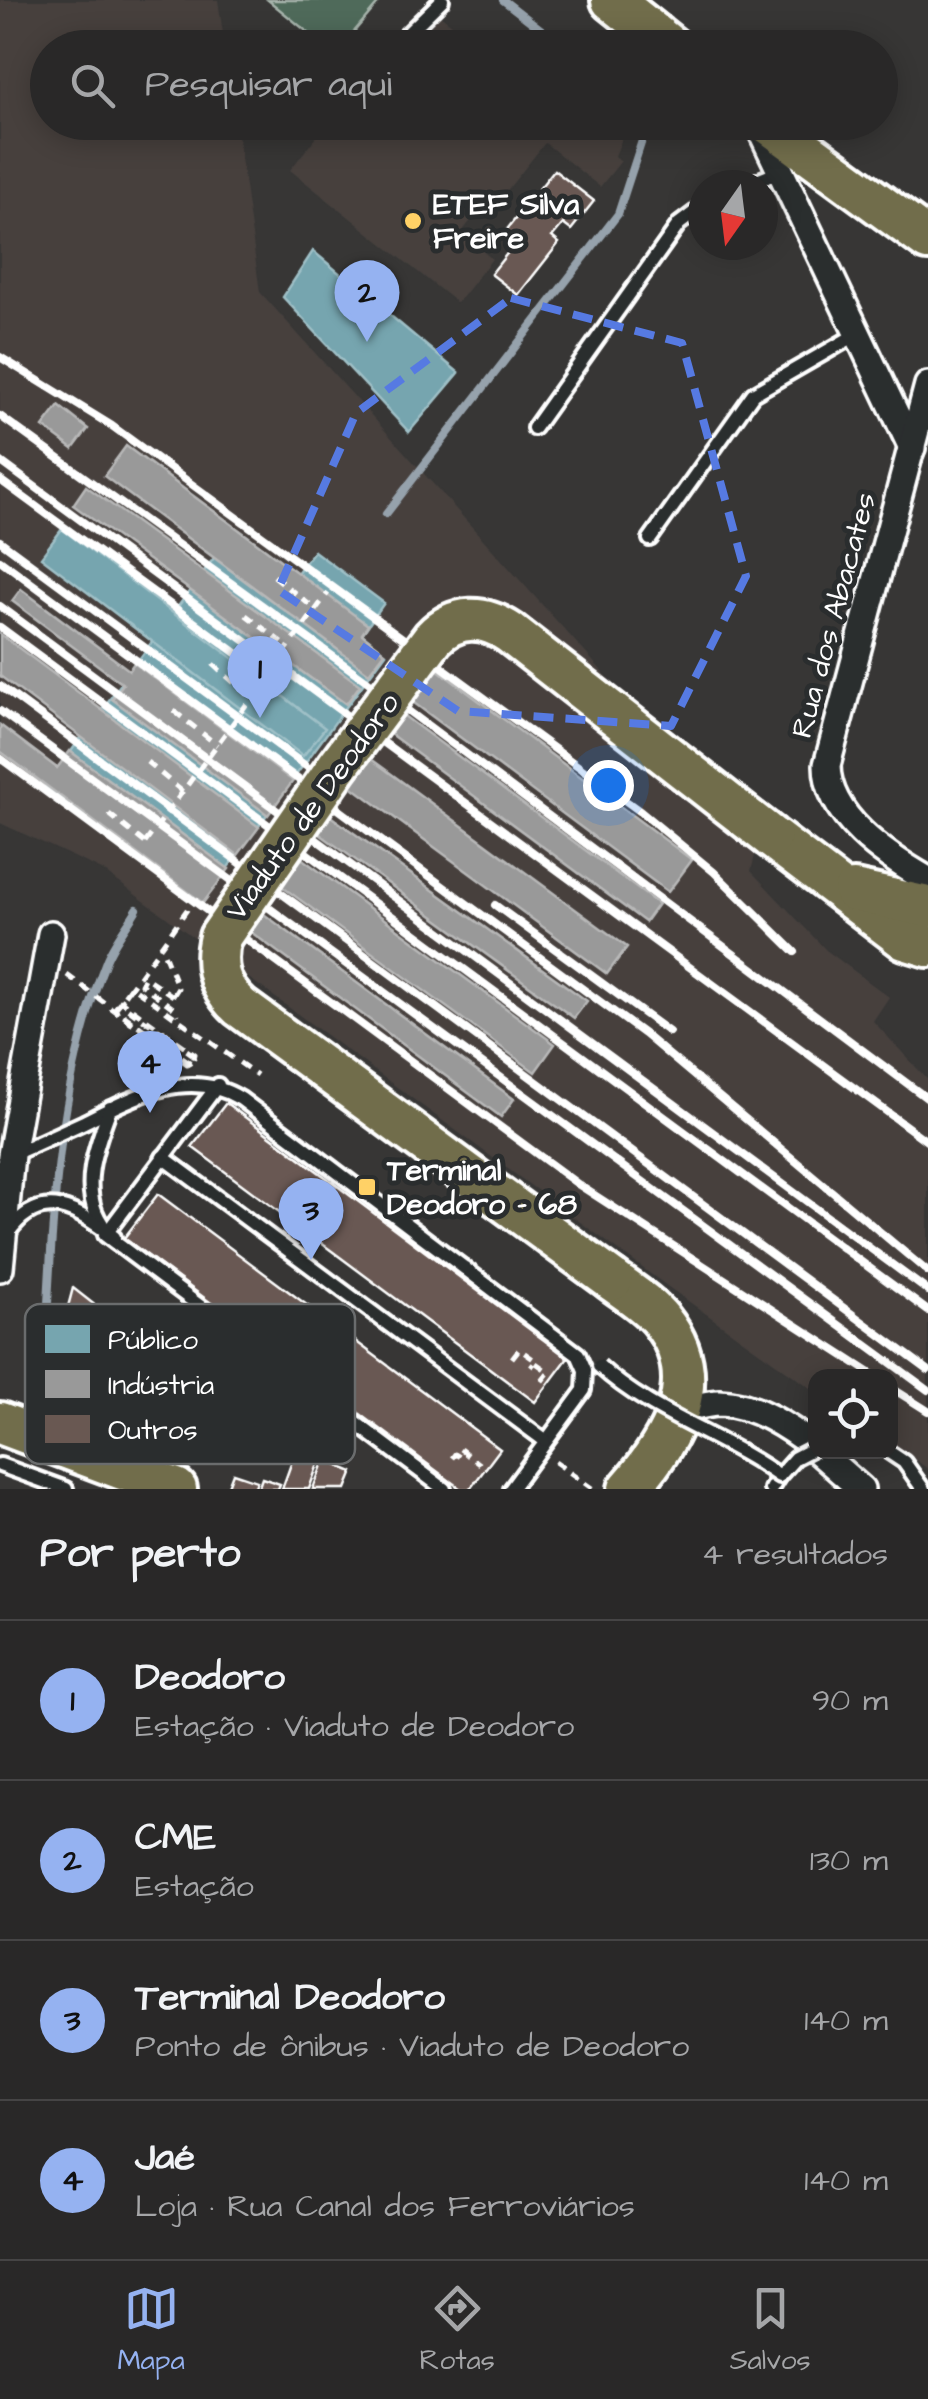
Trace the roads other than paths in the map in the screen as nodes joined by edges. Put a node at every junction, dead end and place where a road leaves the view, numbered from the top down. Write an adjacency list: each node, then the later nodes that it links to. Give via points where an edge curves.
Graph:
1 (442, 0): 3 (lane)
2 (612, 0): 4 (main road)
3 (411, 30)
4 (650, 30)
5 (765, 140): 7 (street)
6 (792, 140): 10 (main road)
7 (777, 170)
8 (778, 172): 11 (street)
9 (688, 217): 13 (lane)
10 (928, 240)
11 (859, 333): 14 (street); 15 (lane, via 754,394)
12 (928, 385): 14 (street, Rua dos Abacates)
13 (534, 428)
14 (918, 442): 16 (street, Rua dos Abacates, via 828,776 834,799 854,825)
15 (650, 539)
16 (928, 880)
17 (52, 934): 21 (street)
18 (922, 937): 28 (main road, Viaduto de Deodoro, bridge, via 831,884 510,633 465,619 434,638 220,937 218,976 240,1007 660,1319 682,1381)
19 (218, 1085): 22 (lane)
20 (110, 1108): 21 (lane); 23 (lane, via 90,1195 97,1217); 44 (lane, via 146,1091 180,1086 234,1095 578,1354 586,1370 584,1390)
21 (14, 1153): 24 (street)
22 (163, 1157): 26 (lane, via 105,1235); 33 (lane)
23 (116, 1238): 24 (lane, via 76,1211 50,1206 32,1210 10,1229); 27 (lane)
24 (1, 1254): 25 (street)
25 (0, 1268)
26 (198, 1304)
27 (203, 1304)
28 (679, 1411): 34 (street, via 719,1403 746,1408); 45 (main road, via 662,1449)
29 (355, 1420): 43 (lane)
30 (355, 1421): 43 (lane)
31 (0, 1423): 32 (main road)
32 (25, 1432)
33 (544, 1440): 40 (lane, bridge, via 599,1366 648,1402); 44 (lane)
34 (808, 1443)
35 (808, 1453): 40 (lane, bridge)
36 (898, 1458): 48 (lane)
37 (828, 1459): 47 (street)
38 (0, 1464): 41 (lane)
39 (109, 1464): 42 (main road)
40 (779, 1476): 46 (lane)
41 (66, 1489)
42 (176, 1489)
43 (446, 1489)
44 (509, 1489)
45 (629, 1489)
46 (771, 1489)
47 (861, 1489)
48 (923, 1489)

